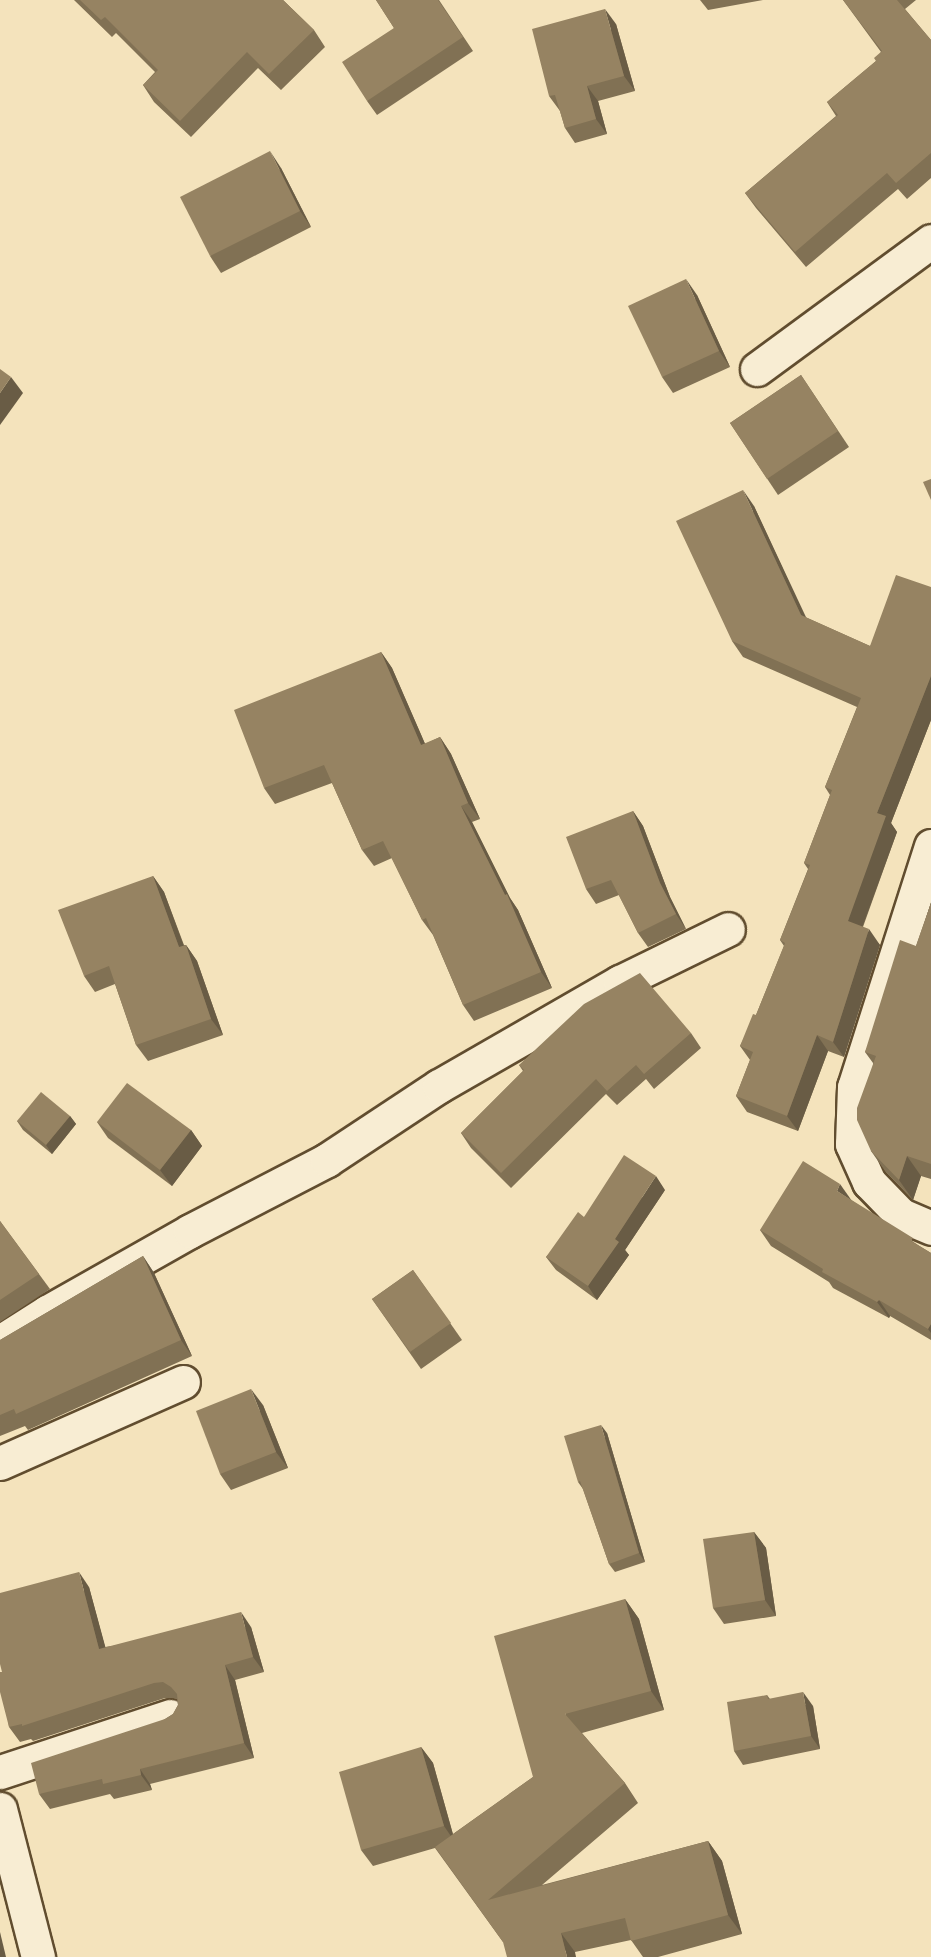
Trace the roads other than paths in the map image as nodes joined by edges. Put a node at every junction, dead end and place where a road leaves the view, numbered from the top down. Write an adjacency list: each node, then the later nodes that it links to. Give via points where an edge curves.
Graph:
1 (931, 241): 2 (street)
2 (757, 369)
3 (931, 846): 5 (street, via 854,1087 852,1144 868,1182 901,1215)
4 (728, 929): 6 (street, via 620,982 439,1086 327,1160 190,1231)
5 (931, 1228)
6 (0, 1342)
7 (183, 1382): 8 (street)
8 (0, 1463)
9 (170, 1716): 10 (street)
10 (0, 1772)
11 (0, 1809): 12 (street)
12 (38, 1957)

